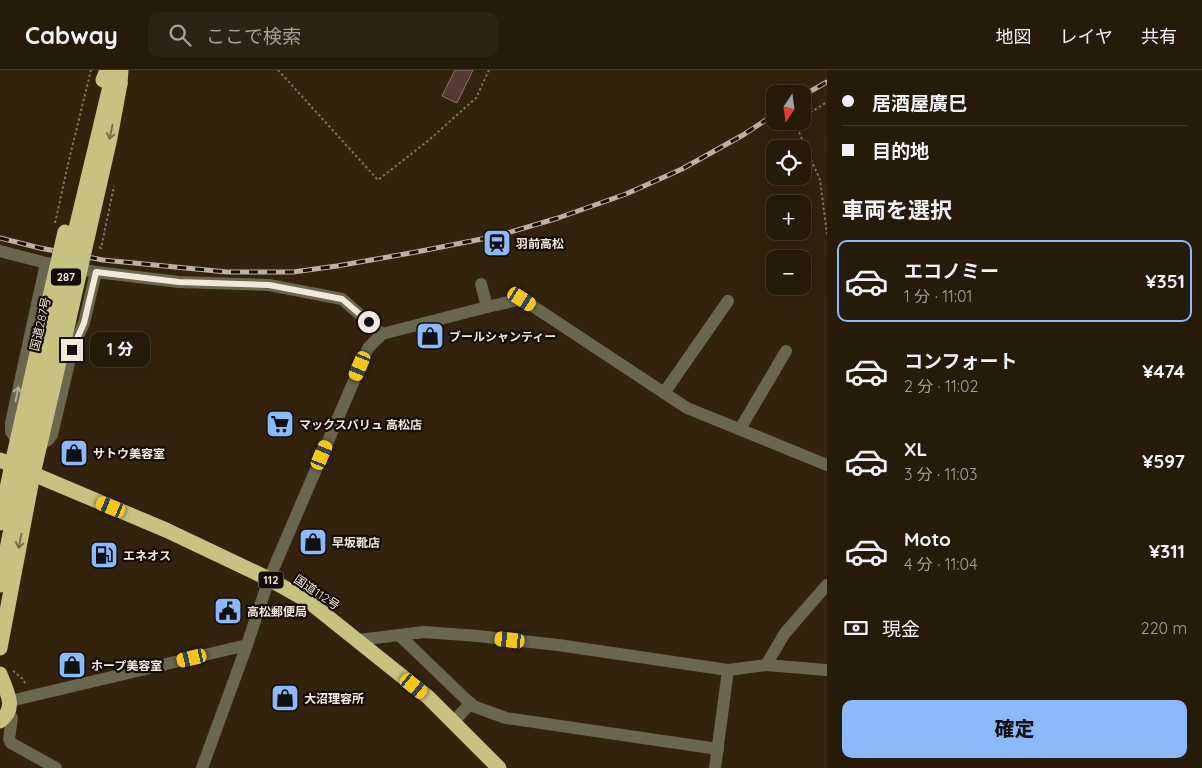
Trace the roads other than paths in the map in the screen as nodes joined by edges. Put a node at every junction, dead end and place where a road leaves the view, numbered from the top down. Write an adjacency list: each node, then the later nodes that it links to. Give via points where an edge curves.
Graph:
1 (112, 76): 12 (highway, 287, bridge, via 88,133); 13 (highway, 287, one-way to 13, bridge, via 110,138); 19 (highway, 国道287号 / 287, bridge, via 22,472)
2 (0, 251): 3 (street)
3 (46, 262): 4 (street); 12 (street, one-way to 3, via 11,432 11,423)
4 (96, 272): 8 (street, via 179,282 269,285 342,299); 13 (street, via 84,323 72,350 52,435)
5 (481, 284): 7 (street)
6 (728, 301): 10 (street)
7 (487, 306): 8 (street); 10 (street, via 522,299)
8 (382, 334): 18 (street, via 368,348)
9 (786, 351): 11 (street)
10 (664, 393): 11 (street, via 687,408)
11 (740, 429): 15 (street)
12 (17, 440): 14 (highway, 287)
13 (40, 445): 16 (highway, 287)
14 (6, 462): 16 (highway, 国道112号 / 112); 17 (highway, 287)
15 (827, 465)
16 (33, 474): 18 (highway, 国道112号 / 112, via 166,530); 24 (highway, 287, one-way to 24)
17 (0, 523)
18 (269, 579): 22 (highway, 国道112号 / 112, via 308,601); 23 (street)
19 (0, 585)
20 (827, 585): 25 (street, via 785,633)
21 (399, 635): 22 (street); 26 (street, via 424,632 478,636); 29 (street)
22 (358, 640): 31 (highway, 国道112号 / 112, via 428,697)
23 (247, 645): 30 (street); 34 (street)
24 (0, 648)
25 (766, 665): 26 (street); 27 (street)
26 (728, 670): 32 (street)
27 (827, 670)
28 (0, 674): 30 (highway)
29 (471, 703): 31 (street); 32 (street, via 506,718)
30 (6, 712): 33 (street, via 12,718 11,743)
31 (453, 722): 35 (highway, 国道112号 / 112)
32 (718, 749): 36 (street)
33 (56, 768)
34 (202, 768)
35 (499, 768)
36 (715, 768)

